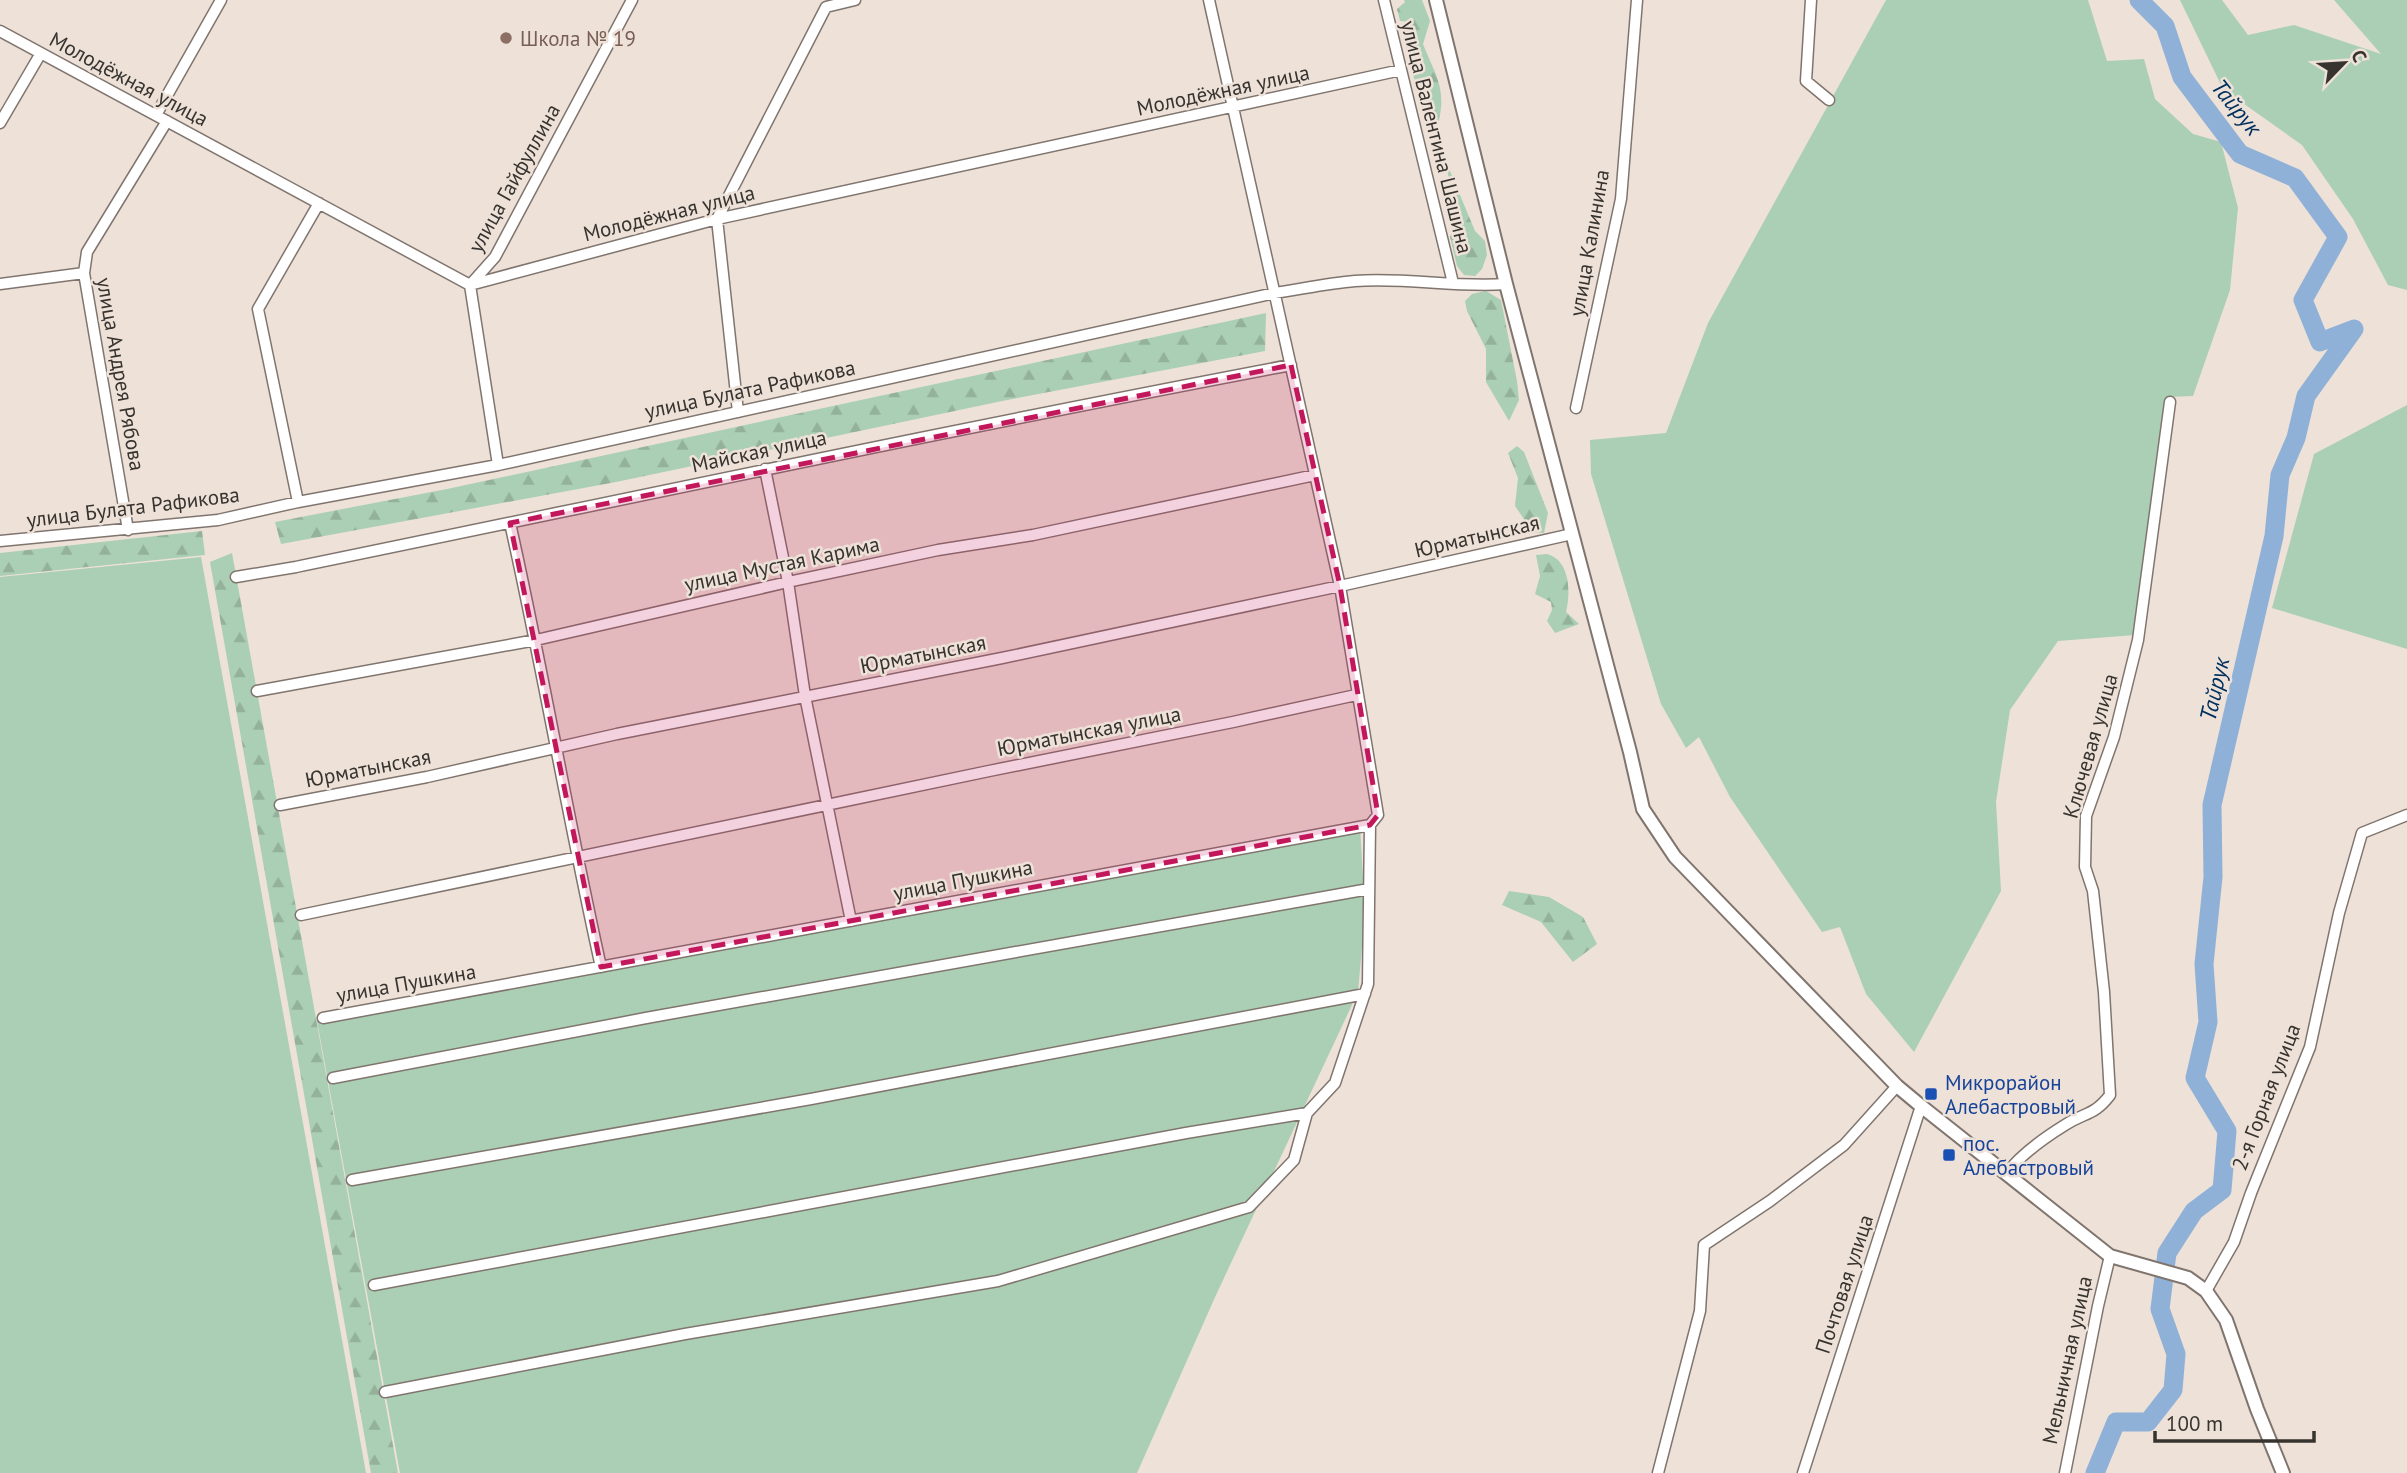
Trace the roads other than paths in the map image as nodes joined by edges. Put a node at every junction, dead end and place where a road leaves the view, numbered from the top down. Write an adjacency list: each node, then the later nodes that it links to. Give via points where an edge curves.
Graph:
1 (221, 0): 14 (street)
2 (632, 0): 23 (street, улица Гайфуллина, via 495,257)
3 (855, 0): 18 (street, via 826,7)
4 (1209, 0): 13 (street)
5 (1384, 0): 11 (street, улица Валентина Шашина)
6 (1436, 0): 22 (street)
7 (1637, 0): 27 (street, улица Калинина, via 1621,199)
8 (1811, 0): 12 (street, via 1806,81)
9 (0, 31): 10 (street, Молодёжная улица)
10 (41, 53): 14 (street, Молодёжная улица); 16 (street)
11 (1401, 70): 13 (street, Молодёжная улица); 20 (street, улица Валентина Шашина)
12 (1829, 100)
13 (1233, 107): 18 (street, Молодёжная улица); 24 (street)
14 (156, 115): 15 (street, Молодёжная улица)
15 (167, 121): 17 (street, Молодёжная улица); 19 (street, улица Андрея Рябова, via 87,252)
16 (0, 122)
17 (319, 203): 23 (street, Молодёжная улица); 32 (street, via 258,309)
18 (717, 219): 23 (street, Молодёжная улица); 28 (street)
19 (84, 273): 21 (street); 34 (street, улица Андрея Рябова)
20 (1452, 283): 22 (street, улица Булата Рафикова, via 1478,287); 24 (street, улица Булата Рафикова, via 1356,281)
21 (0, 284)
22 (1506, 284): 35 (street)
23 (470, 285): 29 (street)
24 (1275, 293): 25 (street); 28 (street, улица Булата Рафикова)
25 (1291, 365): 30 (street, Майская улица); 31 (street)
26 (2170, 402): 60 (street, Ключевая улица, via 2138,640 2114,737 2086,816 2085,867 2093,891 2110,1095 2099,1109 2066,1124 2017,1160)
27 (1576, 408)
28 (738, 412): 29 (street, улица Булата Рафикова)
29 (498, 465): 32 (street, улица Булата Рафикова)
30 (765, 469): 33 (street, Майская улица); 38 (street)
31 (1315, 475): 38 (street, улица Мустая Карима); 39 (street)
32 (298, 502): 34 (street, улица Булата Рафикова, via 218,520)
33 (510, 523): 37 (street, Майская улица); 40 (street)
34 (128, 530): 36 (street, улица Булата Рафикова)
35 (1572, 534): 39 (street, Юрматынская); 57 (street, via 1643,810 1675,857)
36 (0, 541)
37 (236, 577)
38 (788, 582): 40 (street, улица Мустая Карима); 43 (street)
39 (1340, 586): 42 (street); 43 (street, Юрматынская)
40 (536, 640): 41 (street, улица Мустая Карима); 44 (street)
41 (257, 691)
42 (1356, 695): 46 (street, Юрматынская улица); 48 (street, via 1378,815)
43 (805, 696): 44 (street, Юрматынская); 46 (street)
44 (555, 747): 45 (street, Юрматынская); 49 (street)
45 (280, 804)
46 (828, 804): 49 (street, Юрматынская улица); 52 (street)
47 (2407, 815): 64 (street, 2-я Горная улица, via 2362,833 2310,1047 2234,1242)
48 (1370, 825): 50 (street); 52 (street, улица Пушкина)
49 (576, 857): 51 (street, Юрматынская улица); 53 (street)
50 (1370, 889): 54 (street); 56 (street)
51 (301, 915)
52 (851, 921): 53 (street, улица Пушкина)
53 (601, 967): 55 (street, улица Пушкина)
54 (1365, 994): 59 (street, via 1335,1083); 61 (street)
55 (323, 1018)
56 (333, 1077)
57 (1897, 1086): 58 (street); 66 (street, via 1844,1145 1704,1245 1700,1311)
58 (1921, 1106): 60 (street); 67 (street, Почтовая улица)
59 (1307, 1113): 63 (street); 65 (street, via 1294,1160 1250,1207 998,1281 685,1334)
60 (2006, 1174): 62 (street)
61 (352, 1180)
62 (2110, 1256): 64 (street, via 2188,1278); 68 (street, Мельничная улица)
63 (374, 1285)
64 (2206, 1291): 69 (street, via 2226,1320)
65 (385, 1392)
66 (1658, 1473)
67 (1803, 1473)
68 (2065, 1473)
69 (2283, 1473)

